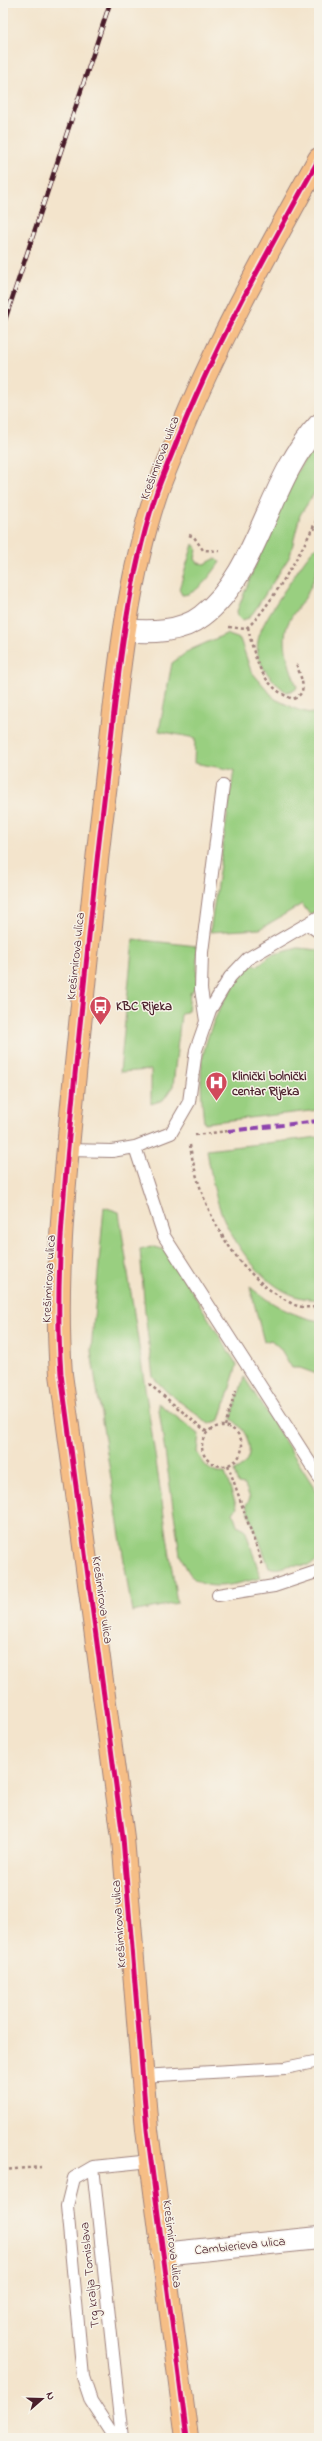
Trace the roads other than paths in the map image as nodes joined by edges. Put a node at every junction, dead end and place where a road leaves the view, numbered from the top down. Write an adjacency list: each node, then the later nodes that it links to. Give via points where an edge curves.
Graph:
1 (319, 159): 3 (main road, Krešimirova ulica, via 263,260 198,388 156,495 138,566)
2 (319, 425): 3 (street, via 290,462 238,574 216,603 201,617 179,626 147,631)
3 (126, 630): 10 (main road, Krešimirova ulica, via 94,884)
4 (223, 786): 8 (lane, via 202,952 200,989)
5 (319, 917): 6 (lane)
6 (308, 924): 7 (lane); 8 (lane, via 248,959 230,977 210,1010)
7 (319, 932)
8 (206, 1022): 9 (lane, via 196,1050 190,1102 171,1134)
9 (135, 1147): 10 (lane, via 112,1151); 11 (lane, via 164,1236)
10 (68, 1150): 15 (main road, Krešimirova ulica, via 59,1294 61,1374 123,1838)
11 (319, 1477)
12 (319, 1571): 13 (lane, via 270,1586)
13 (218, 1595)
14 (319, 2061): 15 (lane, via 284,2068)
15 (142, 2076): 16 (main road, Krešimirova ulica)
16 (150, 2161): 17 (lane); 19 (main road, Krešimirova ulica)
17 (93, 2167): 20 (lane, via 74,2178 68,2206 83,2378 91,2401); 21 (lane, Trg kralja Tomislava)
18 (319, 2238): 19 (street, Cambierieva ulica)
19 (162, 2254): 22 (main road, Krešimirova ulica)
20 (116, 2438)
21 (122, 2438)
22 (187, 2438)

